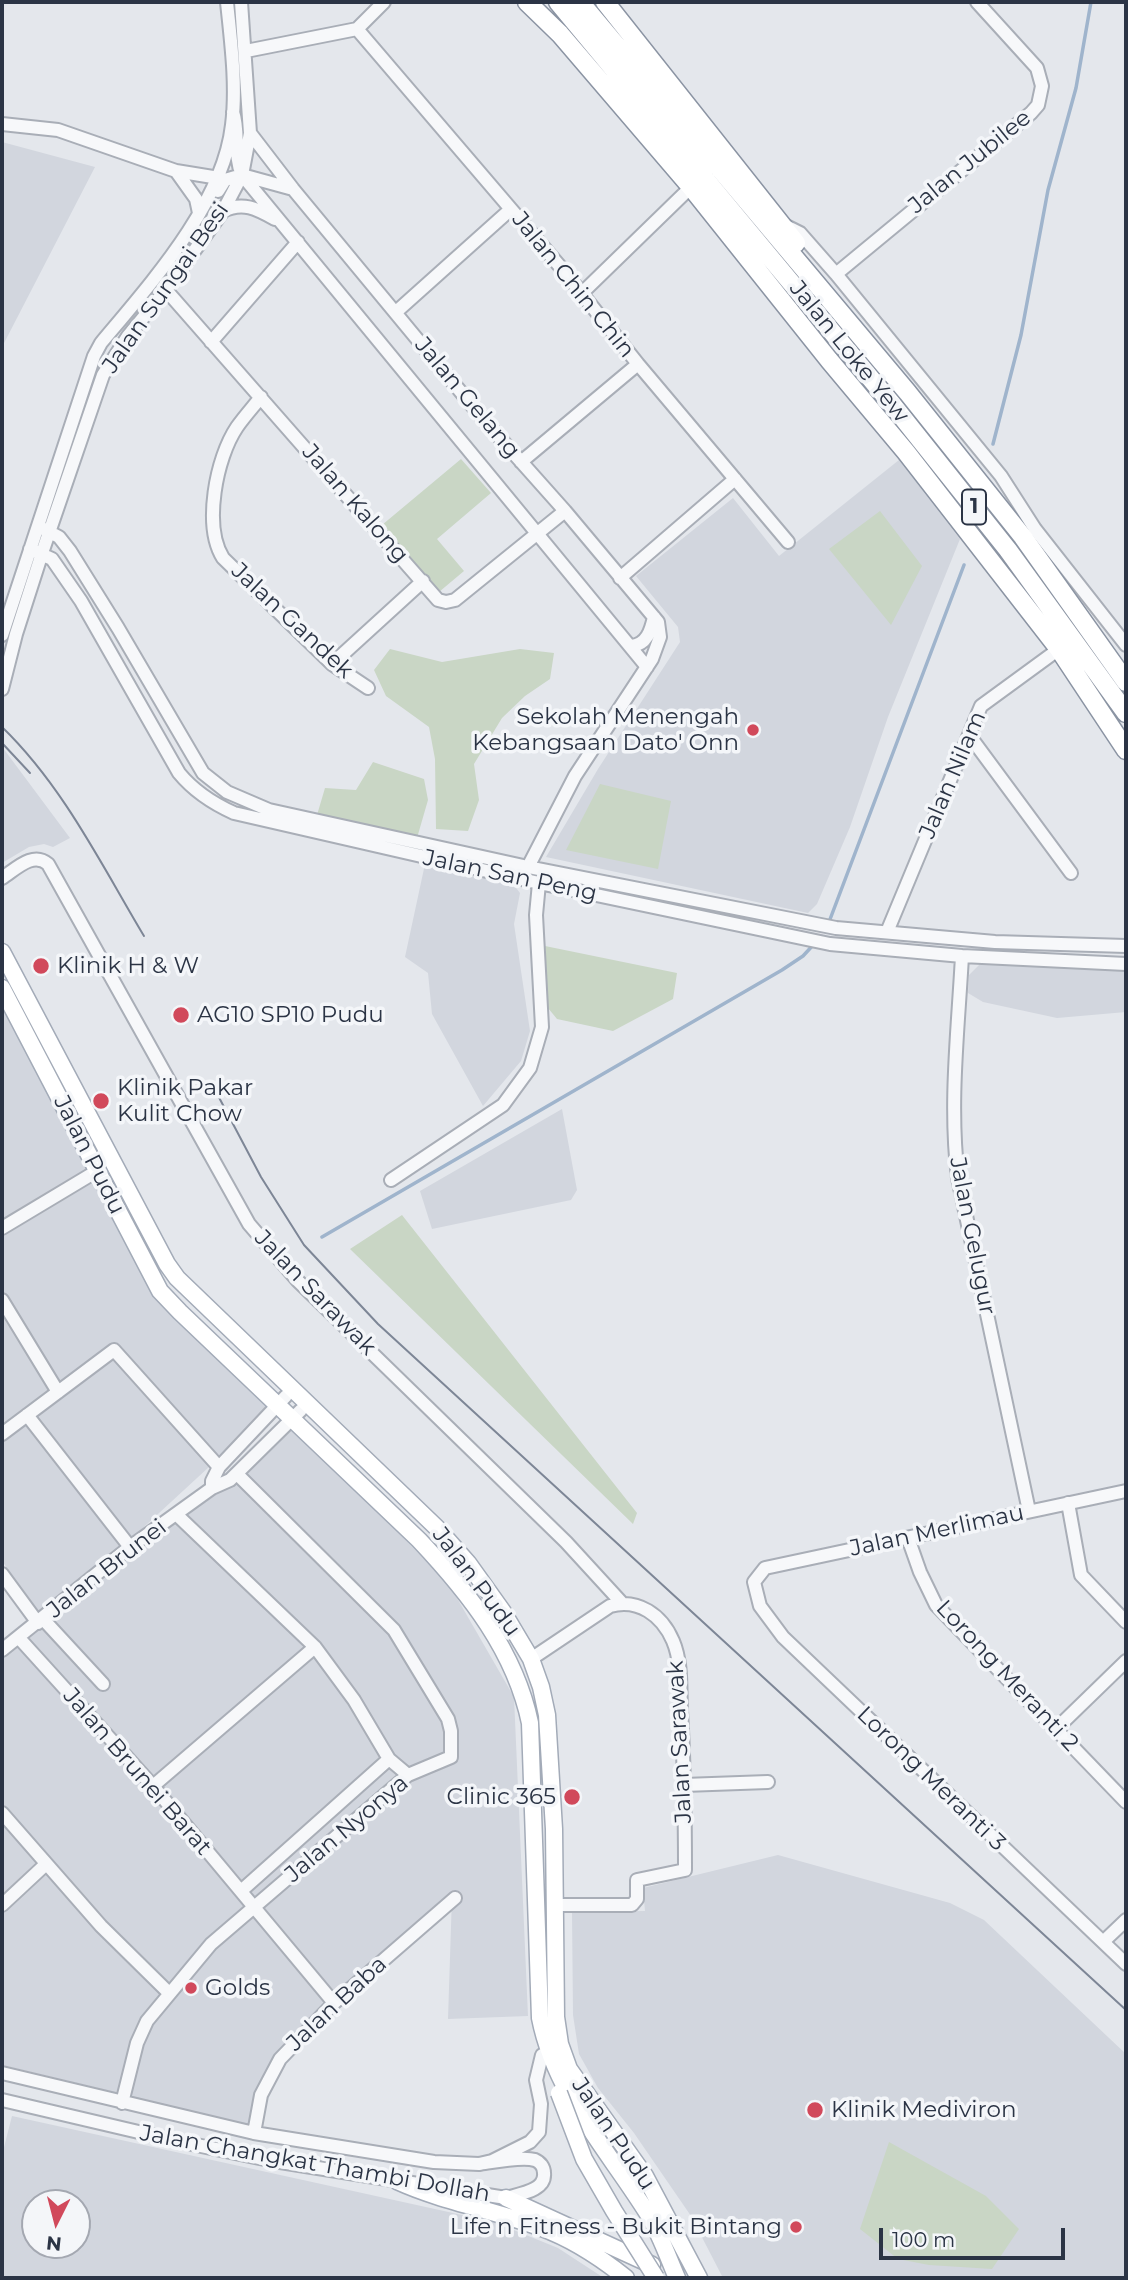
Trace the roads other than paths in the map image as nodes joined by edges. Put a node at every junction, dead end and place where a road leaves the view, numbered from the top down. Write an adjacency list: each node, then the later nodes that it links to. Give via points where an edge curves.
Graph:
1 (227, 2): 11 (street, Jalan Sungai Besi)
2 (241, 2): 10 (street, Jalan Sungai Besi)
3 (384, 2): 9 (street)
4 (527, 2): 17 (highway)
5 (558, 2): 30 (highway, Jalan Loke Yew / 1)
6 (580, 2): 27 (highway, Jalan Loke Yew / 1)
7 (605, 2): 23 (highway)
8 (977, 2): 26 (street, Jalan Jubilee, via 1037,68 1042,86 1038,105)
9 (357, 29): 10 (street); 19 (street, Jalan Chin Chin)
10 (246, 51): 13 (street, Jalan Sungai Besi)
11 (233, 112): 15 (street, via 236,162); 16 (street, Jalan Sungai Besi)
12 (2, 124): 14 (street, via 58,130)
13 (250, 133): 15 (street, Jalan Sungai Besi); 18 (street, Jalan Gelang)
14 (176, 171): 16 (street); 21 (street)
15 (242, 175): 18 (street); 20 (street, Jalan Sungai Besi); 21 (street, via 225,180); 22 (street, Jalan Gelang)
16 (219, 178): 21 (street, Jalan Sungai Besi)
17 (691, 187): 25 (highway); 29 (street)
18 (293, 189): 31 (street, Jalan Gelang)
19 (511, 209): 29 (street, Jalan Chin Chin); 31 (street)
20 (223, 211): 22 (street, via 250,206); 28 (street, Jalan Sungai Besi)
21 (200, 213): 35 (street, Jalan Sungai Besi, via 101,343)
22 (284, 225): 24 (street, Jalan Gelang)
23 (784, 225): 26 (street, via 800,233); 27 (highway, via 804,254)
24 (298, 242): 32 (street); 41 (street, Jalan Gelang)
25 (740, 246): 30 (highway, via 777,282); 50 (highway)
26 (836, 274): 48 (street, via 1001,476 1035,529)
27 (812, 277): 53 (highway, Jalan Loke Yew / 1, via 1023,537)
28 (166, 290): 32 (street, Jalan Kalong); 36 (street, Jalan Sungai Besi, via 103,375)
29 (582, 293): 33 (street, Jalan Chin Chin)
30 (812, 307): 56 (highway, Jalan Loke Yew / 1, via 1008,550)
31 (396, 312): 37 (street, Jalan Gelang)
32 (211, 342): 34 (street, Jalan Kalong)
33 (638, 364): 37 (street); 38 (street, Jalan Chin Chin)
34 (261, 397): 45 (street, Jalan Kalong); 51 (street, Jalan Gandek, via 236,428 213,493 216,546)
35 (68, 434): 36 (street); 40 (street, Jalan Sungai Besi)
36 (82, 439): 40 (street, Jalan Sungai Besi)
37 (521, 462): 39 (street, Jalan Gelang)
38 (736, 479): 42 (street, Jalan Chin Chin); 44 (street)
39 (565, 511): 41 (street, Jalan Kalong); 44 (street, Jalan Gelang)
40 (44, 529): 43 (street, Jalan Sungai Besi); 59 (street, Jalan San Peng, via 64,543 84,573 203,773 227,792 269,810)
41 (539, 532): 45 (street, Jalan Kalong, via 455,600 438,600); 49 (street, Jalan Gelang)
42 (788, 542)
43 (36, 551): 47 (street, Jalan Sungai Besi); 55 (street, Jalan Sungai Besi); 62 (street, Jalan San Peng, via 52,559 81,601 179,773 212,801 234,813)
44 (620, 578): 46 (street, Jalan Gelang)
45 (422, 581): 51 (street)
46 (654, 617): 49 (street, via 647,637); 52 (street, via 660,637)
47 (2, 635)
48 (1126, 645)
49 (631, 646): 52 (street, Jalan Gelang)
50 (1059, 649): 57 (street, Jalan Nilam, via 981,706); 58 (highway)
51 (332, 664): 54 (street, Jalan Gandek)
52 (647, 667): 59 (street, via 575,776)
53 (1126, 682)
54 (368, 688)
55 (2, 689)
56 (1126, 713)
57 (969, 734): 60 (street); 63 (street, Jalan Nilam)
58 (1126, 750)
59 (528, 867): 63 (street, Jalan San Peng, via 813,924)
60 (1067, 869)
61 (2, 878): 93 (street, Jalan Sarawak, via 35,858 48,864 249,1224 298,1281 566,1542)
62 (539, 883): 68 (street, Jalan San Peng, via 830,944); 72 (street, via 536,915 542,1027 530,1068 503,1105)
63 (887, 933): 64 (street, Jalan San Peng)
64 (939, 937): 65 (street, Jalan San Peng); 68 (street)
65 (995, 942): 66 (street, Jalan San Peng); 68 (street)
66 (1126, 946)
67 (2, 952): 74 (main road, Jalan Pudu, via 167,1264)
68 (962, 956): 69 (street, Jalan San Peng); 87 (street, Jalan Gelugur, via 953,1137)
69 (1126, 964)
70 (4, 998): 71 (main road, Jalan Pudu)
71 (97, 1171): 73 (street); 77 (main road, Jalan Pudu, via 160,1291)
72 (391, 1180)
73 (2, 1228)
74 (191, 1293): 77 (main road, via 195,1308); 83 (main road, Jalan Pudu)
75 (2, 1300): 76 (street)
76 (58, 1392): 79 (street); 81 (street, via 114,1350)
77 (282, 1400): 78 (main road, Jalan Pudu); 81 (street)
78 (296, 1414): 82 (street, Jalan Brunei); 83 (main road, via 354,1462); 121 (main road, Jalan Pudu, via 452,1575 511,1662 530,1723)
79 (27, 1415): 80 (street); 90 (street)
80 (2, 1434)
81 (219, 1467): 84 (street)
82 (237, 1474): 84 (street, Jalan Brunei); 104 (street, Jalan Nyonya, via 394,1630 448,1719 451,1757)
83 (394, 1485): 99 (main road, Jalan Pudu, via 468,1563)
84 (212, 1489): 88 (street, Jalan Brunei)
85 (1126, 1491): 86 (street, Jalan Merlimau)
86 (1068, 1503): 87 (street, Jalan Merlimau); 95 (street, via 1081,1575)
87 (1029, 1511): 89 (street, Jalan Merlimau)
88 (177, 1515): 90 (street, Jalan Brunei); 97 (street)
89 (908, 1538): 92 (street, Jalan Merlimau, via 765,1569); 102 (street, Lorong Meranti 2, via 936,1605)
90 (130, 1547): 94 (street, Jalan Brunei)
91 (2, 1574): 94 (street)
92 (754, 1581): 117 (street, Lorong Meranti 3, via 760,1606 783,1637)
93 (621, 1602): 99 (street); 106 (street, Jalan Sarawak, via 645,1608 673,1640 679,1664)
94 (41, 1621): 96 (street, Jalan Brunei); 101 (street)
95 (1126, 1622)
96 (19, 1638): 98 (street, Jalan Brunei); 107 (street, Jalan Brunei Barat)
97 (315, 1647): 103 (street); 107 (street)
98 (2, 1650)
99 (531, 1659): 114 (main road, Jalan Pudu, via 547,1715)
100 (1126, 1661): 102 (street)
101 (103, 1684)
102 (1056, 1729): 108 (street, Lorong Meranti 2)
103 (389, 1759): 104 (street); 111 (street)
104 (408, 1775): 115 (street, Jalan Nyonya)
105 (768, 1783): 106 (street)
106 (684, 1785): 114 (street, Jalan Sarawak, via 685,1870 636,1880 638,1899 632,1905)
107 (153, 1786): 111 (street, Jalan Brunei Barat)
108 (1126, 1802)
109 (2, 1812): 110 (street)
110 (45, 1865): 113 (street); 119 (street)
111 (241, 1891): 115 (street, Jalan Brunei Barat)
112 (455, 1898): 120 (street, Jalan Baba)
113 (2, 1905)
114 (555, 1905): 128 (main road, Jalan Pudu, via 556,2017 563,2053)
115 (254, 1908): 119 (street, Jalan Nyonya, via 211,1944); 120 (street, Jalan Brunei Barat)
116 (1126, 1920): 117 (street)
117 (1104, 1941): 118 (street, Lorong Meranti 3)
118 (1126, 1964)
119 (169, 1993): 125 (street, Jalan Nyonya, via 137,2043)
120 (334, 2003): 126 (street, Jalan Baba, via 272,2071 261,2095)
121 (540, 2018): 122 (main road); 134 (main road, Jalan Pudu, via 556,2072 649,2216)
122 (542, 2055): 127 (street, Jalan Changkat Thambi Dollah, via 536,2080 541,2104 539,2132 530,2142); 132 (main road, bridge, via 584,2159)
123 (2, 2073): 125 (street, Jalan Changkat Thambi Dollah)
124 (3, 2103): 129 (street, Jalan Changkat Thambi Dollah, via 274,2161)
125 (122, 2103): 126 (street, Jalan Changkat Thambi Dollah)
126 (254, 2133): 127 (street, Jalan Changkat Thambi Dollah, via 434,2162)
127 (479, 2164): 130 (street, via 533,2160 541,2164 545,2171 540,2185)
128 (645, 2176): 135 (main road, Jalan Pudu); 136 (main road, via 666,2202)
129 (397, 2181): 130 (street, Jalan Changkat Thambi Dollah); 131 (main road, via 544,2228 581,2246)
130 (506, 2198): 133 (main road, via 659,2269)
131 (626, 2278)
132 (656, 2278)
133 (667, 2278)
134 (677, 2278)
135 (699, 2278)
136 (709, 2278)

